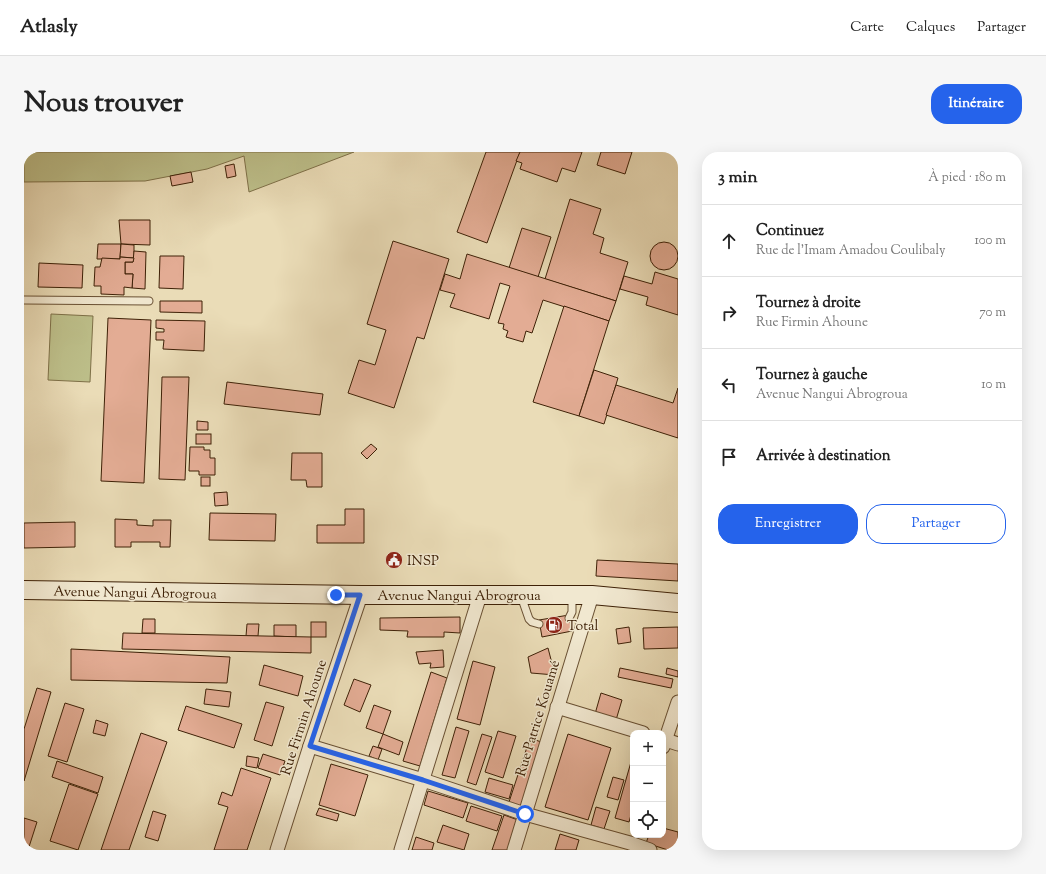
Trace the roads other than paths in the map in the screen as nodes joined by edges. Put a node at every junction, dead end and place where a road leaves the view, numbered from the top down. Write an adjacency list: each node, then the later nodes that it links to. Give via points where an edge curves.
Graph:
1 (24, 300): 2 (lane)
2 (149, 301)
3 (24, 590): 4 (main road, Avenue Nangui Abrogroua)
4 (360, 595): 5 (main road, Avenue Nangui Abrogroua); 16 (street, Rue Firmin Ahoune)
5 (480, 595): 6 (main road, Avenue Nangui Abrogroua); 17 (street)
6 (521, 595): 7 (main road, Avenue Nangui Abrogroua); 11 (lane, via 529,619)
7 (572, 595): 8 (main road, Avenue Nangui Abrogroua); 10 (lane)
8 (592, 595): 9 (main road, Avenue Nangui Abrogroua); 13 (street, Rue Patrice Kouamé)
9 (678, 604)
10 (570, 618)
11 (539, 624)
12 (678, 702): 15 (street)
13 (557, 708): 14 (street); 18 (street, Rue Patrice Kouamé)
14 (633, 730)
15 (667, 742)
16 (310, 746): 17 (street); 20 (street, Rue Firmin Ahoune)
17 (423, 780): 18 (street); 21 (street)
18 (525, 814): 19 (street); 22 (street, Rue Patrice Kouamé)
19 (630, 842): 23 (street)
20 (277, 850)
21 (401, 850)
22 (514, 850)
23 (650, 850)

